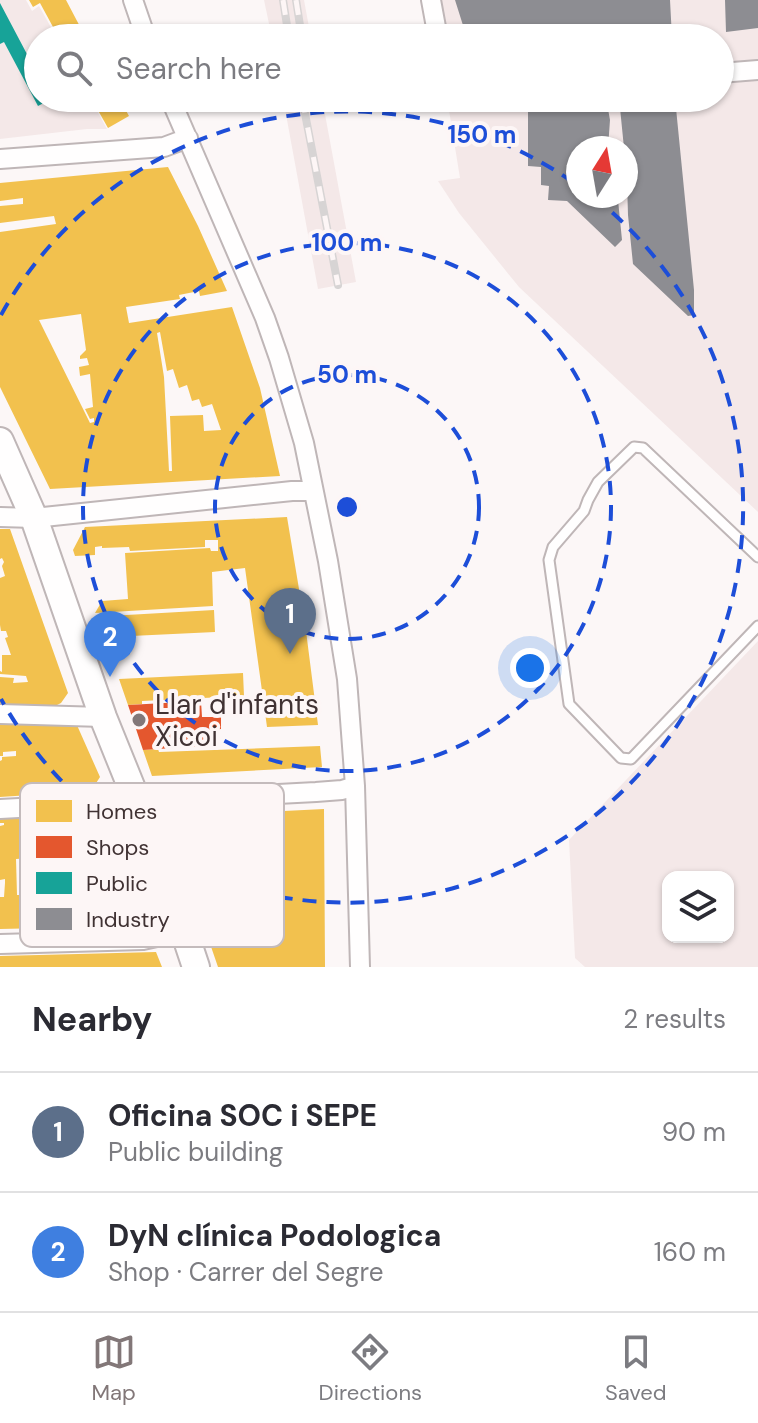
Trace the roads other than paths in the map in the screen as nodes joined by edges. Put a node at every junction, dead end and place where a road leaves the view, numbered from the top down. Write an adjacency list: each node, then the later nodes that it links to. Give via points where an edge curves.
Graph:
1 (133, 0): 3 (street)
2 (431, 0): 4 (street)
3 (141, 24)
4 (435, 24)
5 (758, 70): 6 (street)
6 (734, 72)
7 (176, 112): 8 (street)
8 (188, 138): 9 (street, via 164,147); 11 (street, via 265,318 304,443)
9 (0, 159)
10 (0, 441): 13 (street)
11 (313, 491): 13 (street); 19 (street, via 347,679)
12 (0, 517): 13 (street)
13 (34, 518): 17 (street)
14 (758, 557): 15 (lane, via 643,448 634,447 598,482 549,560 569,704 621,758 631,759)
15 (758, 626)
16 (0, 714): 17 (street)
17 (103, 717): 18 (street)
18 (128, 783)
19 (355, 786): 20 (street); 27 (street)
20 (284, 794)
21 (20, 808): 22 (street)
22 (0, 809)
23 (20, 943): 24 (street)
24 (0, 944)
25 (189, 947): 26 (street)
26 (196, 967)
27 (360, 967)

